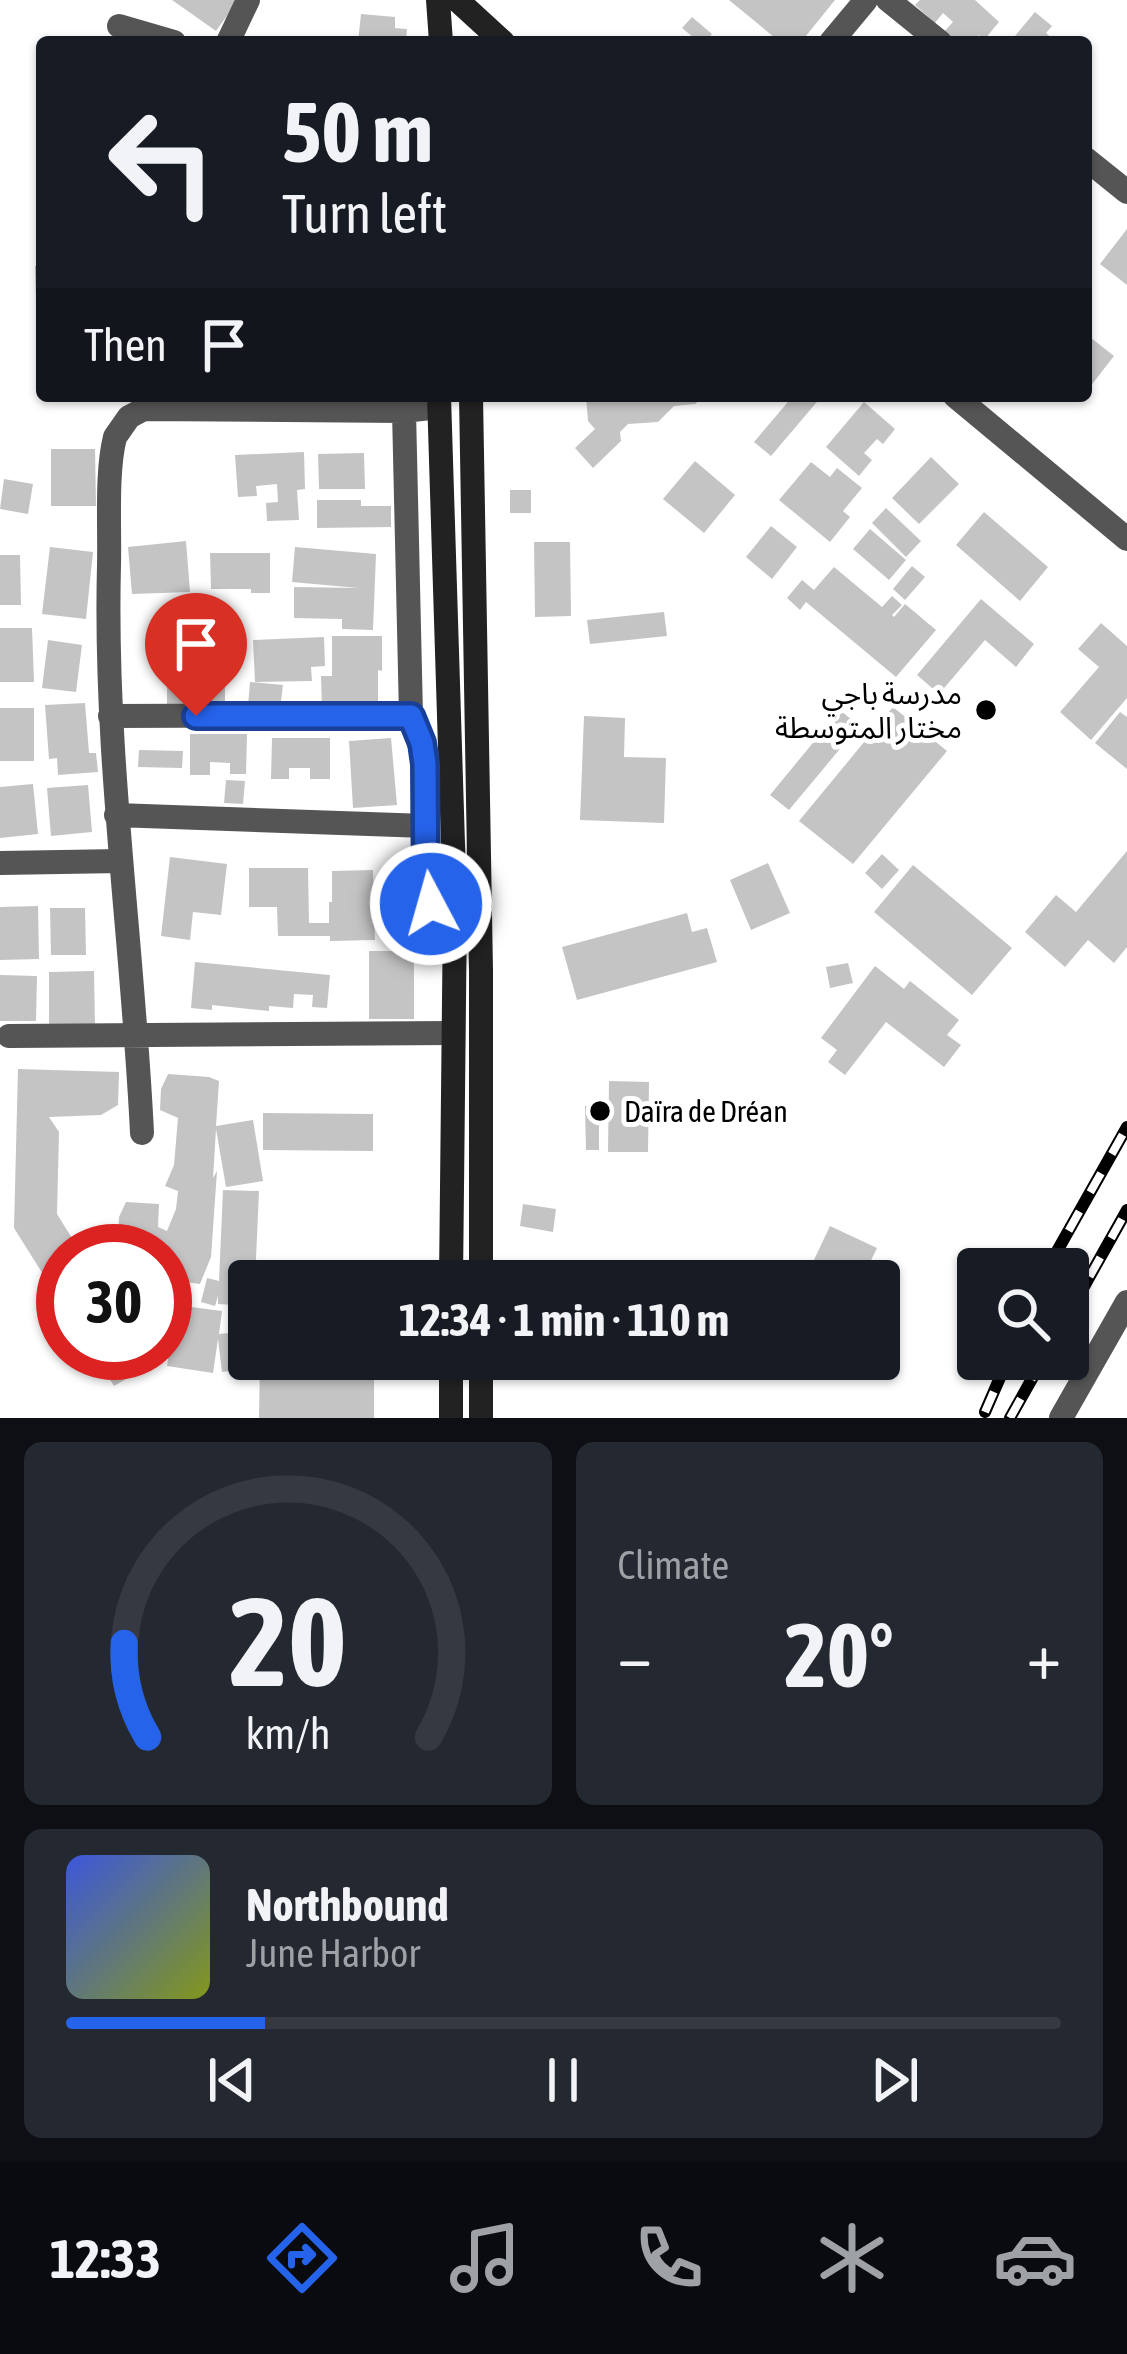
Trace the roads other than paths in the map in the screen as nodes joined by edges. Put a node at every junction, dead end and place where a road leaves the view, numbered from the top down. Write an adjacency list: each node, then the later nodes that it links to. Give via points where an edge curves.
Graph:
1 (248, 0): 8 (street)
2 (438, 0): 9 (main road)
3 (457, 0): 10 (main road)
4 (866, 0): 11 (street)
5 (888, 0): 12 (street)
6 (119, 26): 7 (street)
7 (153, 36)
8 (231, 36)
9 (441, 36)
10 (496, 36)
11 (836, 36)
12 (933, 36)
13 (1092, 164): 14 (street)
14 (1127, 192)
15 (436, 402): 19 (street)
16 (440, 402): 27 (main road)
17 (470, 402): 33 (main road)
18 (962, 402): 20 (street)
19 (404, 410): 21 (street, via 144,409 123,422 112,445); 22 (street)
20 (1127, 539)
21 (110, 716): 22 (street); 23 (street)
22 (411, 716): 24 (street, via 424,754)
23 (116, 815): 24 (street); 25 (street)
24 (426, 826): 27 (street, via 426,896 436,907)
25 (121, 861): 26 (street); 29 (street)
26 (0, 862)
27 (455, 908): 28 (main road)
28 (452, 1033): 29 (street); 32 (main road)
29 (137, 1035): 30 (street); 31 (street)
30 (9, 1036)
31 (142, 1133)
32 (451, 1260)
33 (481, 1260)
34 (1127, 1302): 39 (street)
35 (451, 1380): 37 (main road)
36 (481, 1380): 38 (main road)
37 (451, 1418)
38 (481, 1418)
39 (1061, 1418)

